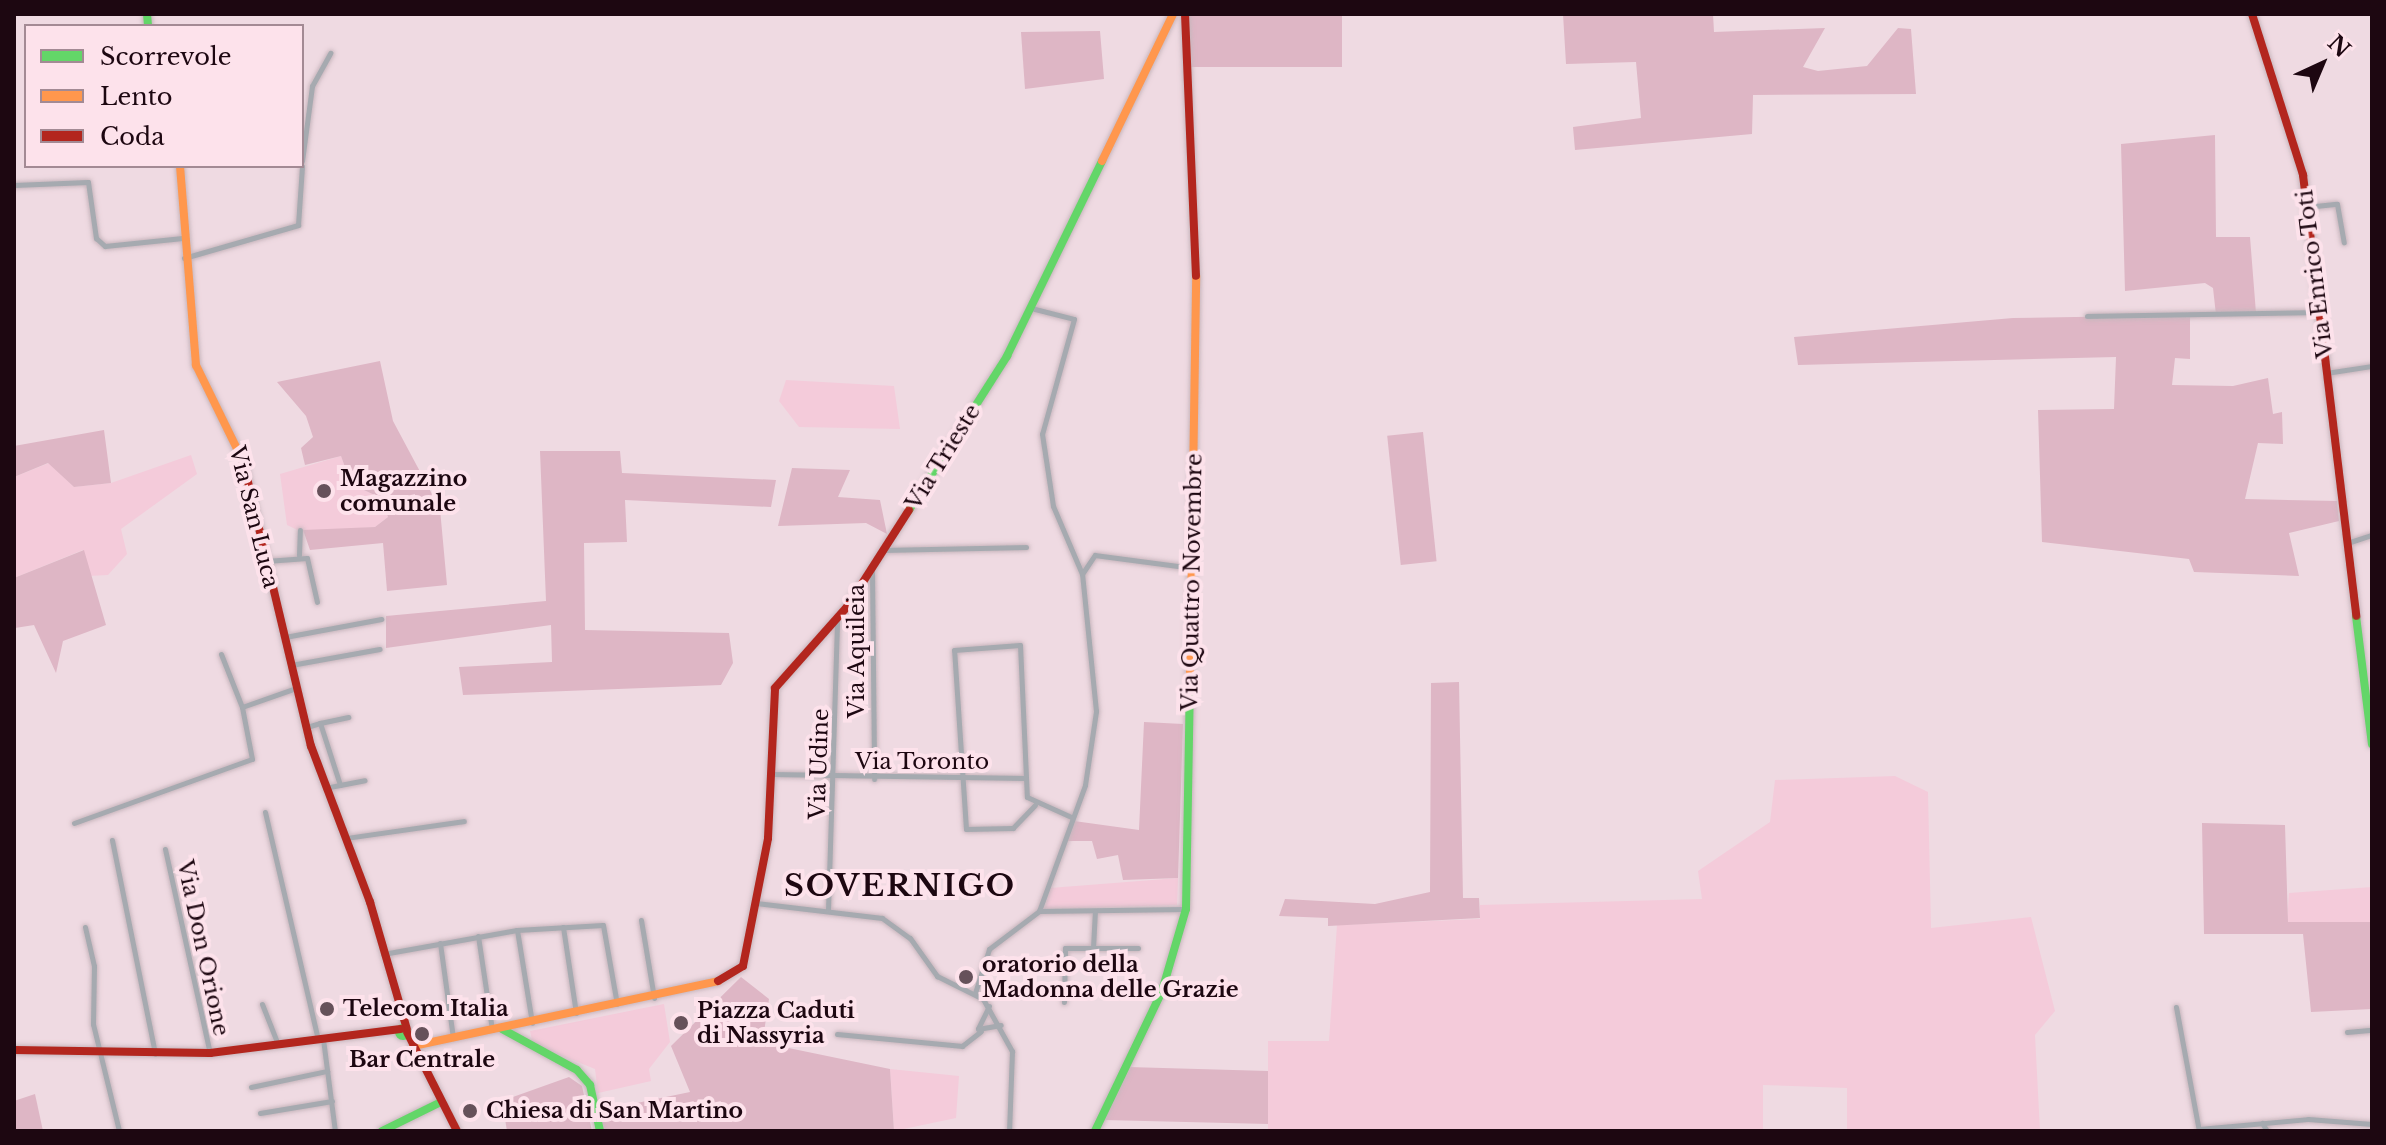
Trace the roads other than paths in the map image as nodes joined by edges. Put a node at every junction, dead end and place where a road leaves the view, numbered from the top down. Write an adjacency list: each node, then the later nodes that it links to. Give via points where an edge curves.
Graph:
1 (1173, 14): 4 (street, Via Trieste)
2 (2252, 14): 10 (street, Via Enrico Toti, via 2294,134)
3 (1185, 16): 4 (street); 26 (street, Via Quattro Novembre, via 1198,184)
4 (1168, 28): 14 (street, Via Trieste)
5 (330, 53): 6 (street, via 312,86)
6 (304, 148)
7 (180, 168): 11 (street, Via San Luca)
8 (302, 168): 13 (street, via 298,225)
9 (14, 185): 11 (street, via 88,182 96,238 105,246)
10 (2306, 207): 12 (street, via 2337,204); 15 (street, Via Enrico Toti)
11 (183, 238): 13 (street, Via San Luca)
12 (2344, 242)
13 (184, 258): 25 (street, Via San Luca, via 196,365 241,451)
14 (1031, 308): 23 (street, Via Trieste); 28 (street, via 1074,319 1042,434 1053,506)
15 (2319, 312): 16 (street); 18 (street, Via Enrico Toti)
16 (2087, 316)
17 (2372, 366): 18 (street)
18 (2326, 373): 21 (street, Via Enrico Toti)
19 (300, 530): 24 (street)
20 (2372, 535): 21 (street)
21 (2347, 542): 36 (street, Via Enrico Toti)
22 (1026, 547): 23 (street)
23 (885, 550): 27 (street, Via Trieste)
24 (299, 555): 25 (street); 29 (street, via 307,558)
25 (266, 561): 32 (street, Via San Luca)
26 (1193, 569): 28 (street, via 1095,555); 60 (street, Via Quattro Novembre)
27 (872, 571): 30 (street, Via Trieste); 46 (street, Via Aquileia)
28 (1082, 574): 53 (street, via 1096,726)
29 (317, 602)
30 (837, 618): 43 (street, Via Trieste, via 775,688); 44 (street, Via Udine)
31 (381, 619): 32 (street)
32 (284, 637): 35 (street, Via San Luca)
33 (380, 649): 35 (street)
34 (221, 654): 38 (street)
35 (290, 665): 37 (street, Via San Luca)
36 (2368, 678): 42 (street, Via Enrico Toti)
37 (296, 688): 38 (street); 41 (street, Via San Luca)
38 (242, 707): 55 (street, via 252,759)
39 (348, 717): 40 (street)
40 (320, 723): 41 (street); 49 (street)
41 (306, 728): 50 (street, Via San Luca)
42 (2372, 744)
43 (770, 774): 44 (street, Via Toronto); 59 (street, Via Trieste)
44 (836, 778): 46 (street, Via Toronto); 61 (street, Via Udine)
45 (1026, 778): 48 (street, Via Toronto); 48 (street, via 1020,645 954,650); 51 (street)
46 (874, 779): 48 (street, Via Toronto)
47 (365, 780): 49 (street)
48 (959, 780): 51 (street, via 966,829 1013,828)
49 (340, 785): 50 (street)
50 (325, 788): 56 (street, Via San Luca)
51 (1035, 805): 53 (street)
52 (265, 812): 89 (street)
53 (1071, 817): 62 (street)
54 (464, 821): 56 (street)
55 (74, 823)
56 (346, 838): 72 (street, Via San Luca)
57 (112, 840): 96 (street)
58 (165, 849): 95 (street, Via Don Orione)
59 (756, 903): 61 (street); 74 (street, Via Trieste, via 750,951 737,971 709,986)
60 (1186, 909): 63 (street); 112 (street, Via Quattro Novembre, via 1162,991)
61 (828, 910): 73 (street, via 882,918 910,938 937,976)
62 (1039, 911): 63 (street); 73 (street, via 989,949)
63 (1095, 911): 70 (street)
64 (641, 920): 74 (street)
65 (85, 927): 93 (street)
66 (563, 927): 67 (street); 77 (street, via 603,925); 80 (street)
67 (517, 930): 68 (street); 81 (street)
68 (478, 936): 69 (street); 83 (street)
69 (440, 943): 72 (street); 90 (street)
70 (1093, 948): 71 (street); 75 (street, via 1065,948)
71 (1138, 948)
72 (383, 954): 86 (street, Via San Luca, via 402,1016)
73 (975, 993): 78 (street)
74 (654, 998): 77 (street, Via Trieste)
75 (1064, 1002)
76 (262, 1004): 89 (street, via 271,1043)
77 (617, 1004): 80 (street, Via Trieste)
78 (989, 1006): 82 (street); 85 (street)
79 (2176, 1007): 106 (street)
80 (576, 1013): 81 (street, Via Trieste)
81 (532, 1023): 83 (street, Via Trieste)
82 (1001, 1025): 85 (street); 111 (street, via 1012,1051)
83 (497, 1030): 90 (street, Via Trieste); 110 (street, via 577,1070 590,1085)
84 (2372, 1030): 87 (street)
85 (981, 1031): 88 (street, via 962,1046)
86 (401, 1032): 89 (street); 92 (street)
87 (2347, 1032)
88 (837, 1034)
89 (319, 1038): 95 (street); 98 (street)
90 (453, 1038): 91 (street, Via Trieste)
91 (438, 1041): 92 (street, Via Trieste); 97 (street)
92 (412, 1045): 97 (street)
93 (98, 1049): 94 (street); 96 (street); 107 (street)
94 (14, 1050)
95 (210, 1053): 96 (street)
96 (155, 1054)
97 (418, 1058): 101 (street)
98 (327, 1071): 99 (street); 100 (street)
99 (251, 1087)
100 (332, 1101): 102 (street); 108 (street)
101 (439, 1103): 105 (street); 109 (street)
102 (260, 1113)
103 (2262, 1123): 104 (street); 106 (street); 113 (street)
104 (2372, 1124)
105 (385, 1130)
106 (2199, 1130)
107 (119, 1131)
108 (335, 1131)
109 (457, 1131)
110 (600, 1131)
111 (1009, 1131)
112 (1095, 1131)
113 (2267, 1131)

